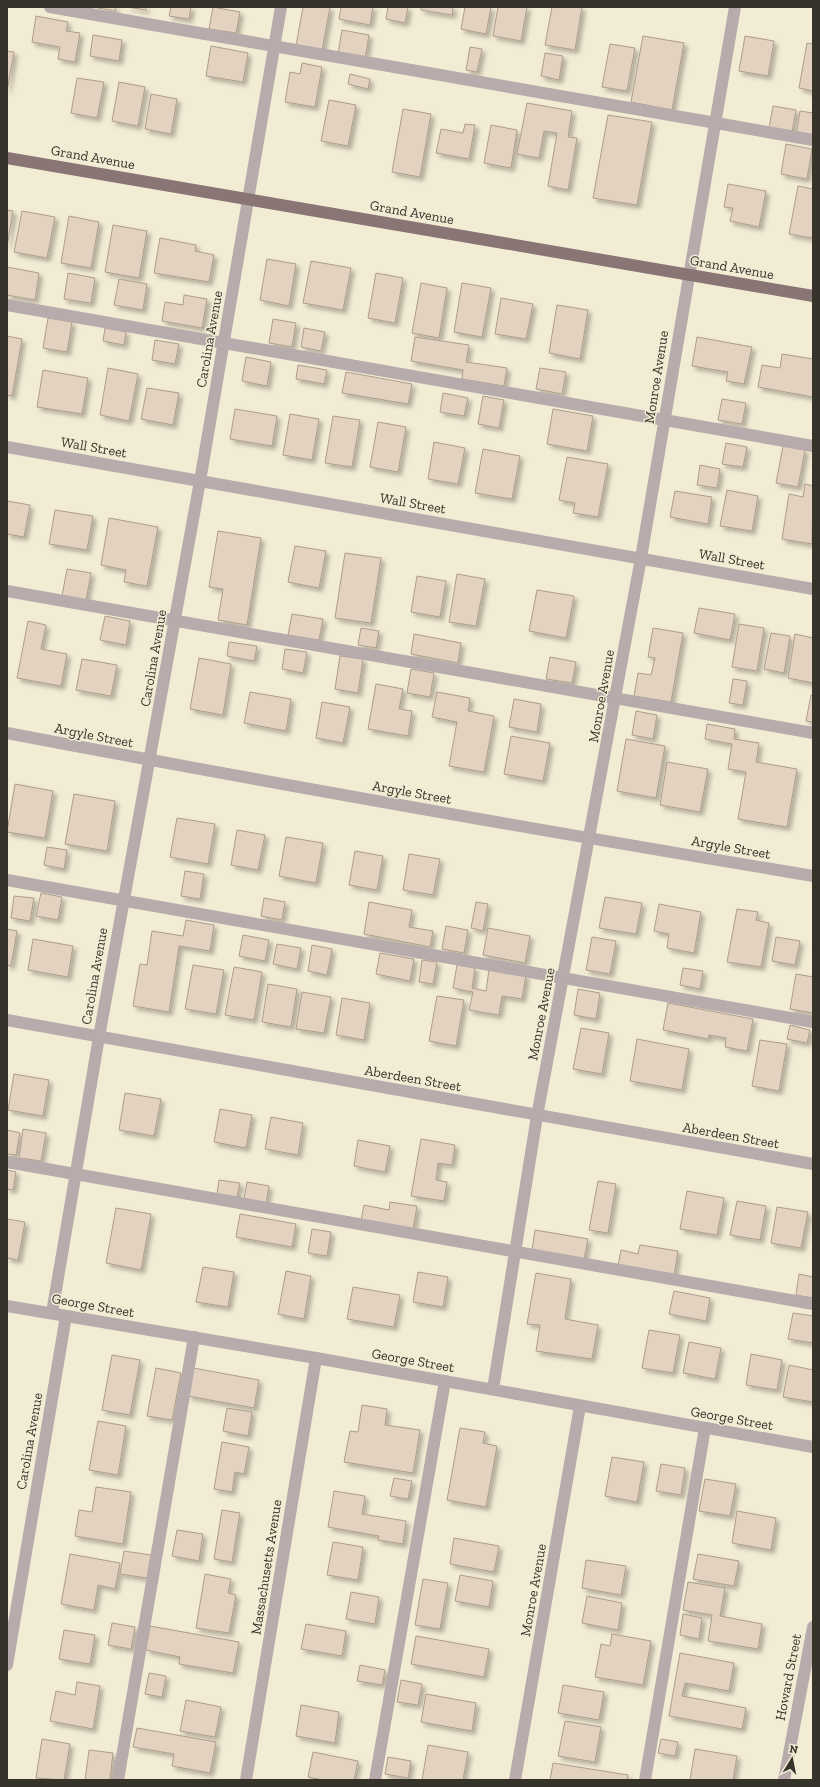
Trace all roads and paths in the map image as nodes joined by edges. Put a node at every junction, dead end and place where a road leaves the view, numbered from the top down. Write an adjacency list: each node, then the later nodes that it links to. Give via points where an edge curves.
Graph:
1 (50, 7): 4 (street)
2 (281, 7): 4 (street, Carolina Avenue)
3 (734, 7): 5 (street, Monroe Avenue)
4 (274, 45): 5 (street); 8 (street, Carolina Avenue)
5 (714, 123): 6 (street); 9 (street, Monroe Avenue)
6 (813, 140)
7 (7, 158): 8 (main road, Grand Avenue)
8 (248, 199): 9 (main road, Grand Avenue); 12 (street, Carolina Avenue)
9 (688, 275): 10 (main road, Grand Avenue); 13 (street, Monroe Avenue)
10 (813, 296)
11 (7, 305): 12 (street)
12 (224, 342): 13 (street); 16 (street, Carolina Avenue)
13 (664, 419): 14 (street); 17 (street, Monroe Avenue)
14 (813, 446)
15 (7, 447): 16 (street, Wall Street)
16 (200, 481): 17 (street, Wall Street); 20 (street, Carolina Avenue)
17 (641, 558): 18 (street, Wall Street); 21 (street, Monroe Avenue)
18 (813, 589)
19 (7, 591): 20 (street)
20 (175, 620): 21 (street); 24 (street, Carolina Avenue)
21 (615, 699): 23 (street); 25 (street, Monroe Avenue)
22 (7, 733): 24 (street, Argyle Street)
23 (813, 733)
24 (149, 760): 25 (street, Argyle Street); 28 (street, Carolina Avenue)
25 (589, 838): 26 (street, Argyle Street); 29 (street, Monroe Avenue)
26 (813, 876)
27 (7, 880): 28 (street)
28 (123, 901): 29 (street); 32 (street, Carolina Avenue)
29 (563, 978): 31 (street); 33 (street, Monroe Avenue)
30 (7, 1020): 32 (street, Aberdeen Street)
31 (813, 1022)
32 (99, 1037): 33 (street, Aberdeen Street); 36 (street, Carolina Avenue)
33 (537, 1116): 35 (street, Aberdeen Street); 37 (street, Monroe Avenue)
34 (7, 1162): 36 (street)
35 (813, 1164)
36 (75, 1174): 37 (street); 40 (street, Carolina Avenue)
37 (516, 1253): 38 (street); 45 (street, Monroe Avenue)
38 (813, 1304)
39 (7, 1306): 40 (street, George Street)
40 (52, 1314): 41 (street, George Street)
41 (66, 1316): 42 (street, George Street); 50 (street, Carolina Avenue)
42 (194, 1337): 43 (street, George Street); 51 (street)
43 (316, 1358): 44 (street, George Street); 52 (street, Massachusetts Avenue)
44 (445, 1381): 45 (street, George Street); 53 (street)
45 (493, 1389): 46 (street, George Street)
46 (580, 1406): 47 (street, George Street); 54 (street, Monroe Avenue)
47 (705, 1428): 48 (street, George Street); 55 (street)
48 (813, 1447)
49 (813, 1627): 56 (street, Howard Street)
50 (7, 1665)
51 (118, 1780)
52 (246, 1780)
53 (375, 1780)
54 (515, 1780)
55 (644, 1780)
56 (784, 1780)

